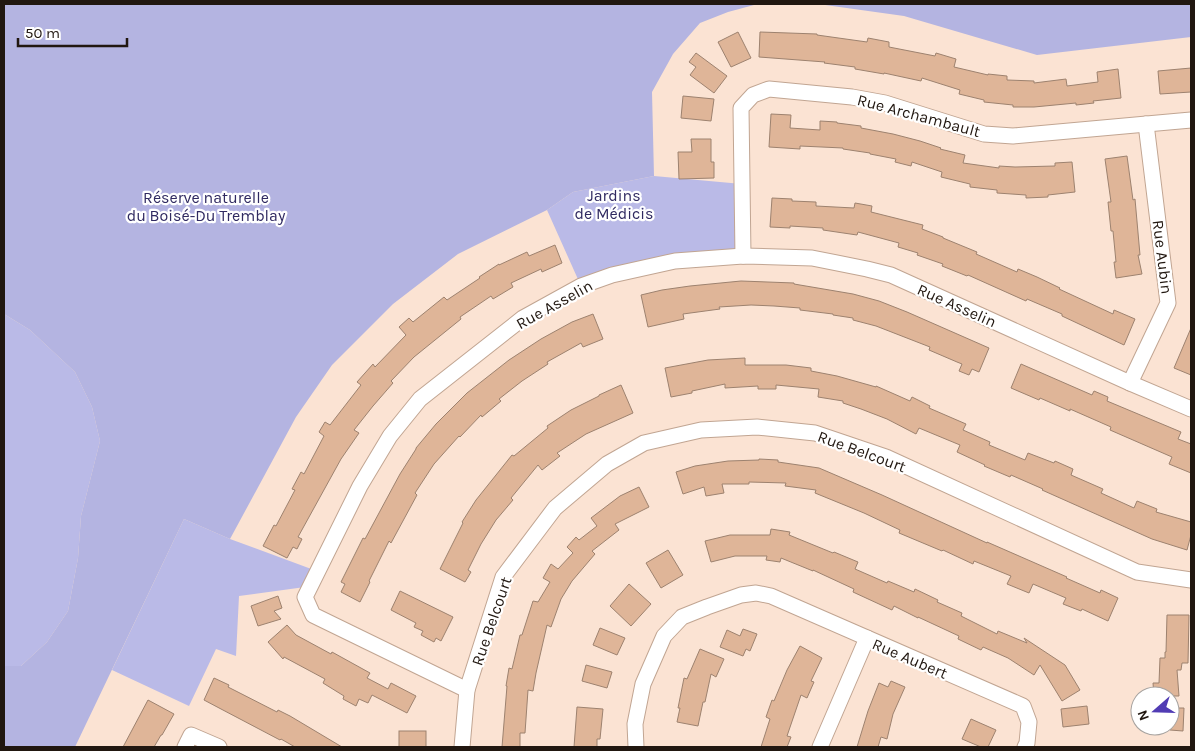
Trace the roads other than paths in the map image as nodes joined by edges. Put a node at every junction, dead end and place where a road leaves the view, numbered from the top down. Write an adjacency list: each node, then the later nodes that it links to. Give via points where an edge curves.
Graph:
1 (1191, 120): 2 (street, Rue Archambault)
2 (1146, 124): 3 (street, Rue Archambault, via 1013,136 984,134 886,103 852,97 769,90 753,95 741,108); 4 (street, Rue Aubin, via 1168,303)
3 (742, 256): 4 (street, Rue Asselin, via 812,258 891,275); 8 (street, Rue Asselin, via 675,261 612,275 581,286 523,318 420,399 390,436 360,486 305,598 313,615)
4 (1130, 383): 5 (street, Rue Asselin)
5 (1191, 409)
6 (1191, 580): 8 (street, Rue Belcourt, via 1136,572 886,457 815,434 757,427 701,430 644,443 607,464 555,508 503,576)
7 (867, 638): 12 (street, via 771,596 756,593 682,617 664,636 643,684 635,724); 13 (street, Rue Aubert); 14 (street, Rue Aubert, via 1023,706 1029,722)
8 (467, 690): 11 (street, Rue Belcourt)
9 (185, 747): 10 (street, via 191,735)
10 (219, 747)
11 (462, 747)
12 (636, 747)
13 (820, 747)
14 (1025, 747)

